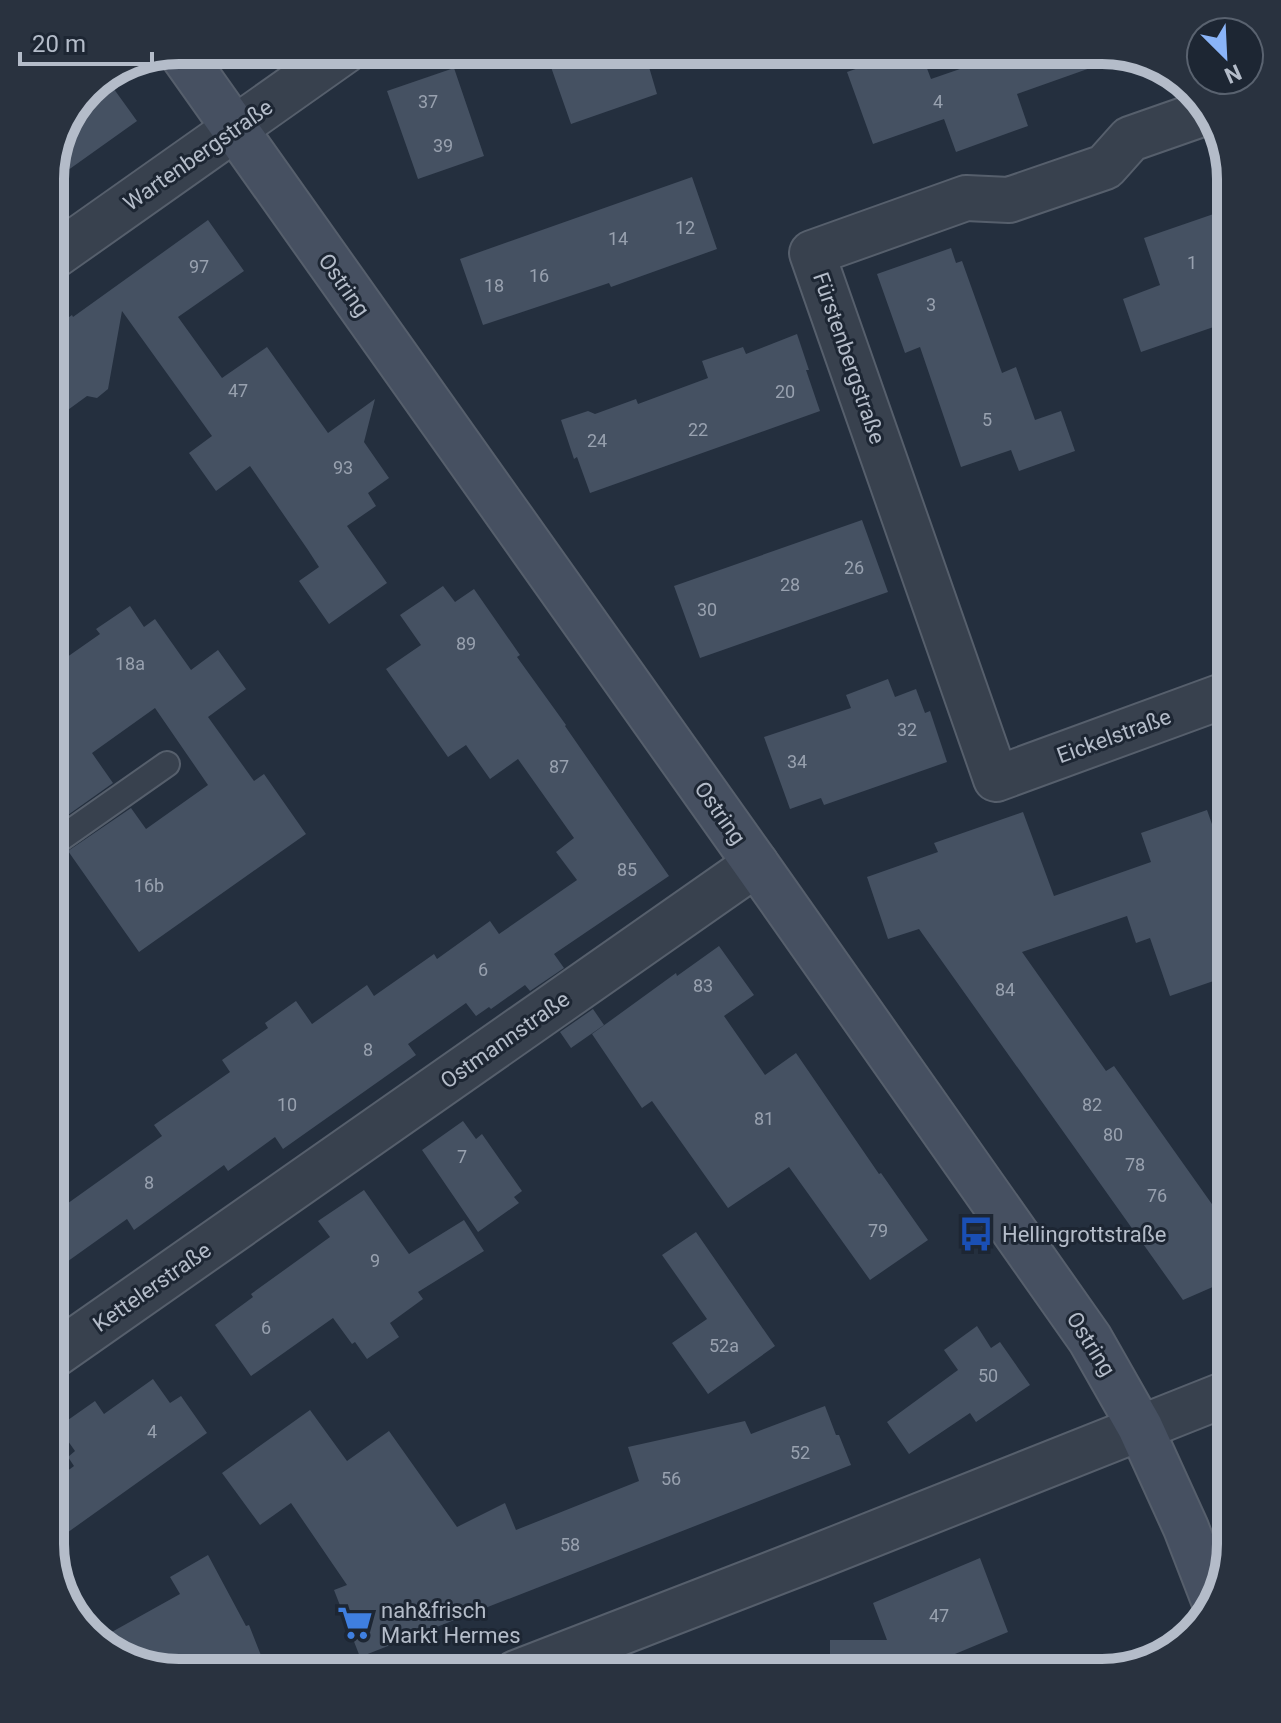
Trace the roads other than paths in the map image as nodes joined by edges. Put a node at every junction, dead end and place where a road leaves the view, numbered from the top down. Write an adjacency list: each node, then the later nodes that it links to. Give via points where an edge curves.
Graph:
1 (189, 64): 4 (street, Ostring)
2 (326, 64): 4 (street, Wartenbergstraße)
3 (1198, 115): 8 (street, Fürstenbergstraße, via 1130,139 1105,167 1009,200 966,198 812,253)
4 (234, 130): 5 (street, Wartenbergstraße); 10 (street, Ostring)
5 (64, 249)
6 (1217, 698): 8 (street, Eickelstraße)
7 (167, 764): 9 (lane)
8 (996, 779)
9 (64, 836)
10 (756, 864): 11 (street, Ostmannstraße); 14 (street, Ostring, via 1090,1339)
11 (255, 1216): 12 (street, Kettelerstraße)
12 (64, 1348)
13 (1217, 1397): 14 (street)
14 (1140, 1427): 15 (street, Ostring); 16 (street)
15 (1209, 1586)
16 (552, 1659)

